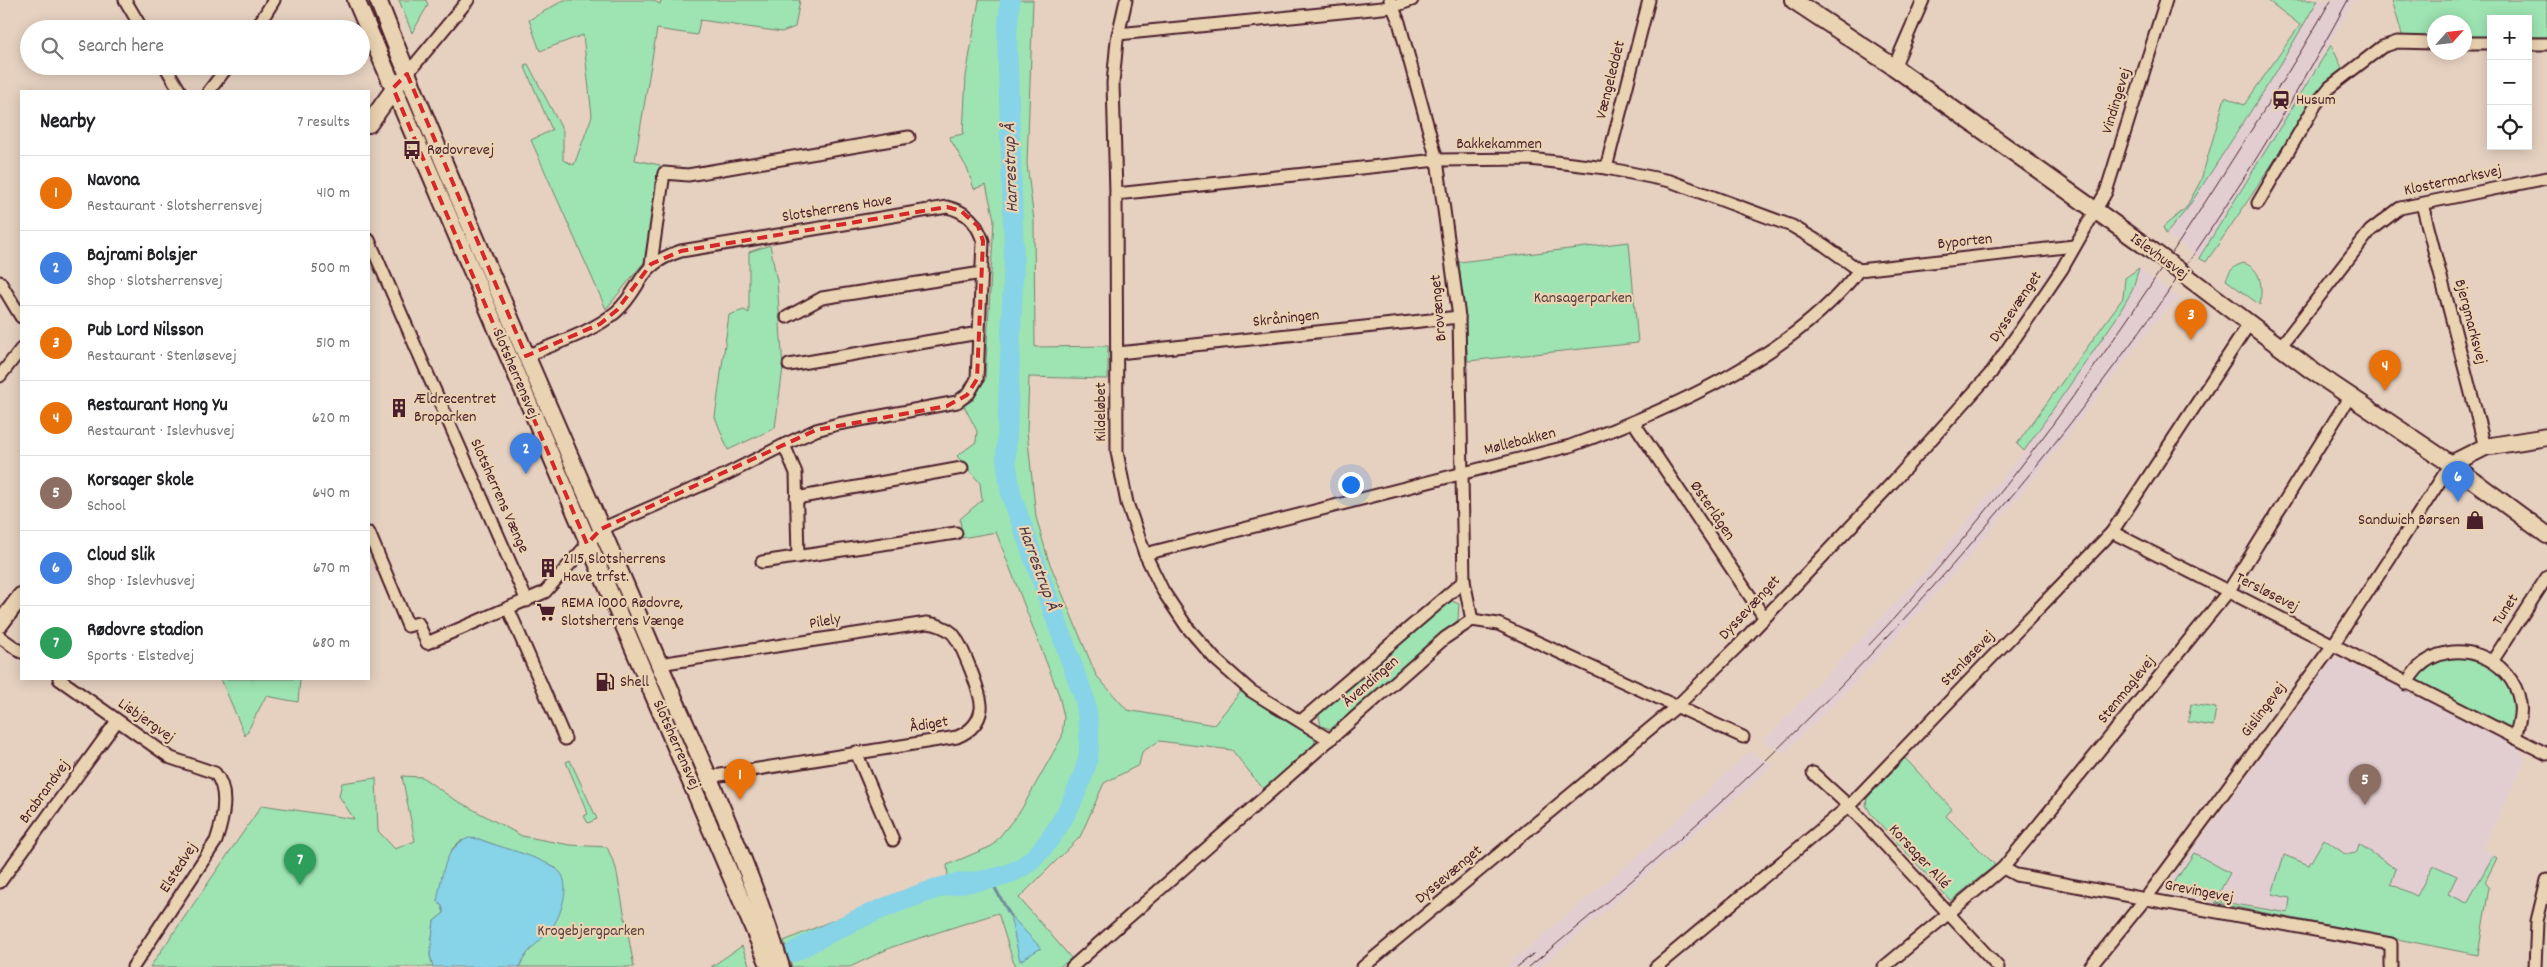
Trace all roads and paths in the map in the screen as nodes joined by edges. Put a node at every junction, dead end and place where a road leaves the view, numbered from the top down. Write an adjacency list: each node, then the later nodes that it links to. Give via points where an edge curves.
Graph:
1 (125, 0): 13 (street)
2 (274, 0): 14 (street)
3 (356, 0): 15 (street, Slotsherrensvej)
4 (378, 0): 24 (street, Slotsherrensvej)
5 (468, 0): 24 (street)
6 (1126, 0): 17 (street, Kildeløbet)
7 (1412, 0): 12 (street)
8 (1648, 0): 33 (street, Vængeleddet)
9 (1793, 0): 23 (street, Islevhusvej)
10 (1923, 0): 23 (street)
11 (2166, 0): 38 (street, Vindingevej, via 2106,192)
12 (1391, 3): 17 (street); 32 (street, Brovænget)
13 (137, 20)
14 (262, 20)
15 (364, 20)
16 (370, 33): 27 (street, Slotsherrensvej)
17 (1118, 34): 35 (street, Kildeløbet, via 1113,83)
18 (2427, 43): 36 (street, via 2397,42 2382,47 2330,87 2316,104)
19 (2472, 43): 20 (street)
20 (2487, 43)
21 (2532, 44): 22 (street)
22 (2547, 44)
23 (1894, 67): 38 (street, Islevhusvej)
24 (407, 74): 27 (street); 53 (street, Slotsherrensvej)
25 (170, 75): 28 (street)
26 (222, 75): 29 (street)
27 (393, 88): 30 (street); 70 (street, Slotsherrensvej)
28 (179, 90)
29 (211, 90)
30 (370, 122)
31 (909, 137): 41 (street, via 688,174 664,173)
32 (1438, 160): 33 (street, Bakkekammen, via 1530,159); 35 (street, Bakkekammen); 47 (street, Brovænget)
33 (1606, 168): 42 (street, Bakkekammen, via 1670,181 1792,226 1824,244)
34 (2547, 178): 37 (street, Klostermarksvej)
35 (1116, 194): 52 (street, Kildeløbet)
36 (2258, 204)
37 (2422, 204): 50 (street, Klostermarksvej, via 2400,208 2370,231); 60 (street, Bjergmarksvej)
38 (2094, 209): 40 (street, Dyssevænget); 48 (street, Islevhusvej, bridge)
39 (370, 242): 78 (street, Slotsherrens Vænge)
40 (2074, 246): 42 (street, Byporten); 80 (street, Dyssevænget, via 2062,269 1991,373 1949,422)
41 (651, 264): 43 (street, Slotsherrens Have, via 681,251 947,207 961,211 978,226 984,240); 53 (street, via 617,310 600,324)
42 (1859, 270): 57 (street, Møllebakken, via 1842,292 1793,334 1696,395)
43 (982, 272): 46 (street, via 822,298); 49 (street, Slotsherrens Have)
44 (0, 282): 45 (street)
45 (20, 315)
46 (787, 317)
47 (1459, 317): 52 (street, Skråningen); 63 (street, Brovænget)
48 (2249, 324): 50 (street, Islevhusvej); 67 (street, Stenløsevej)
49 (979, 334): 54 (street); 59 (street, Slotsherrens Have, via 977,379 970,393 957,402 838,424)
50 (2280, 347): 56 (street, Islevhusvej)
51 (20, 350): 55 (street)
52 (1118, 353): 71 (street, Kildeløbet, via 1117,452 1127,503)
53 (526, 356): 65 (street, Slotsherrensvej)
54 (789, 365)
55 (0, 376)
56 (2350, 396): 61 (street, Islevhusvej); 76 (street, Stenmaglevej)
57 (1634, 423): 63 (street, Møllebakken, via 1570,446); 80 (street, Østerlågen)
58 (2547, 437): 60 (street)
59 (784, 445): 64 (street, via 796,473); 65 (street, Slotsherrens Have, via 727,474)
60 (2486, 447): 61 (street)
61 (2451, 464): 69 (street, Islevhusvej); 84 (street, Gislingevej)
62 (962, 468): 64 (street)
63 (1462, 473): 71 (street, Møllebakken); 75 (street, Brovænget)
64 (796, 498): 72 (street)
65 (601, 529): 70 (street); 87 (street, Slotsherrensvej)
66 (956, 532): 72 (street)
67 (2112, 532): 76 (street, Tersløsevej); 103 (street, Stenløsevej)
68 (370, 535): 79 (street, via 408,626 418,623 427,643)
69 (2547, 535)
70 (587, 544): 78 (street, via 545,592); 111 (street, Slotsherrensvej, via 629,634)
71 (1145, 554): 93 (street, Kildeløbet, via 1163,591 1187,627 1215,659 1251,691)
72 (798, 556): 73 (street)
73 (762, 562)
74 (2547, 577): 86 (street, Tunet)
75 (1464, 580): 81 (street, Brovænget); 93 (street, Åvendingen)
76 (2228, 592): 84 (street, Tersløsevej); 105 (street, Stenmaglevej)
77 (20, 597): 82 (street)
78 (527, 601): 79 (street)
79 (508, 608): 96 (street)
80 (1764, 617): 91 (street, Dyssevænget)
81 (1472, 620): 91 (street, via 1498,624); 97 (street, Åvendingen, via 1445,638)
82 (0, 624)
83 (0, 637): 85 (street)
84 (2333, 645): 90 (street, Tersløsevej); 108 (street, Gislingevej)
85 (20, 651)
86 (2493, 660): 90 (street, via 2474,653 2435,656 2418,668); 95 (street, via 2506,672 2520,704)
87 (659, 664): 88 (street, Pilely, via 927,623 945,627 953,634); 101 (street, Slotsherrensvej)
88 (970, 670): 98 (street, Ådiget, via 982,708 974,726 966,733)
89 (60, 680): 92 (street, Lisbjergvej)
90 (2406, 684): 95 (street, Tersløsevej)
91 (1676, 707): 94 (street); 114 (street, Dyssevænget)
92 (117, 721): 102 (street, Lisbjergvej, via 172,758 209,769); 107 (street, Brabrandvej)
93 (1301, 721): 97 (street, Kildeløbet)
94 (1743, 737)
95 (2515, 738): 99 (street, Tersløsevej)
96 (565, 739)
97 (1330, 740): 113 (street, Åvendingen)
98 (856, 752): 101 (street, Ådiget); 104 (street)
99 (2547, 754)
100 (1813, 773): 103 (street, Korsager Allé)
101 (708, 776): 112 (street, Slotsherrensvej, via 758,897)
102 (219, 778): 110 (street, Elstedvej, via 224,800 216,841)
103 (1850, 806): 109 (street, Korsager Allé); 115 (street, Stenløsevej)
104 (894, 840)
105 (2002, 868): 108 (street, Grevingevej, via 2016,875); 109 (street, Stenmaglevej)
106 (2547, 880): 120 (street, via 2536,920)
107 (0, 882)
108 (2146, 898): 118 (street, Gislingevej); 119 (street, Grevingevej, via 2392,944)
109 (1948, 913): 116 (street, Stenmaglevej); 117 (street, Korsager Allé)
110 (134, 967)
111 (770, 967)
112 (781, 967)
113 (1072, 967)
114 (1363, 967)
115 (1656, 967)
116 (1884, 967)
117 (1998, 967)
118 (2090, 967)
119 (2391, 967)
120 (2535, 967)

